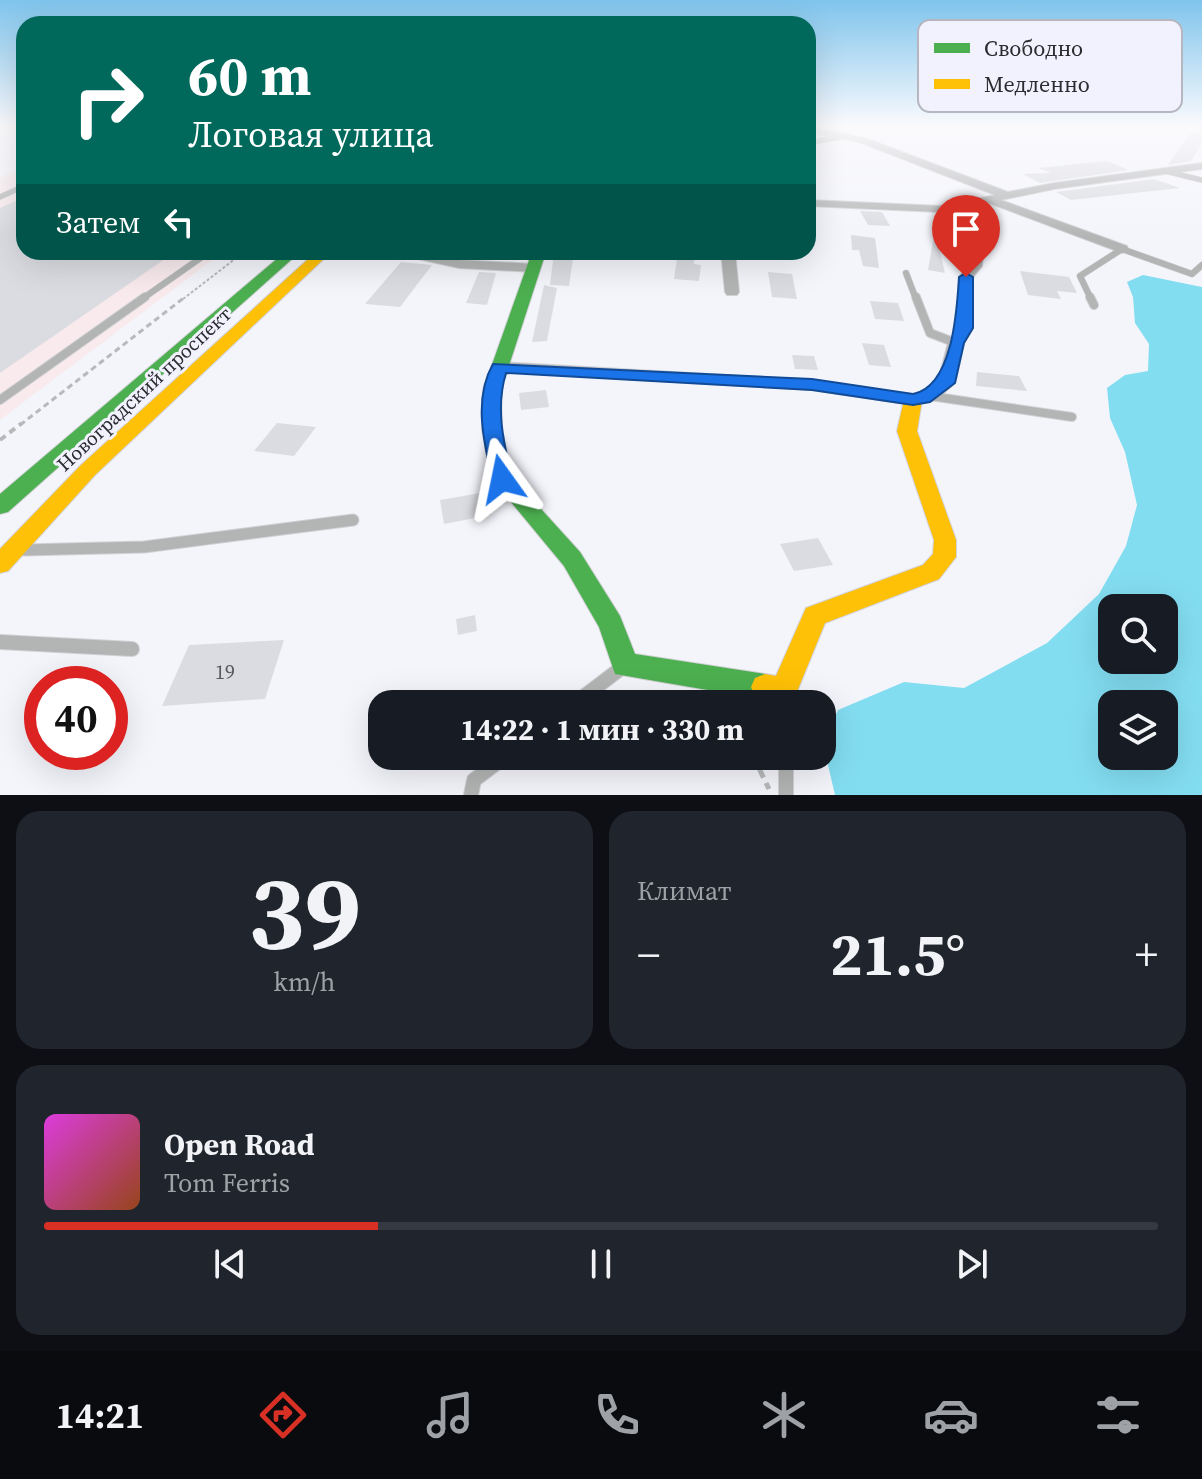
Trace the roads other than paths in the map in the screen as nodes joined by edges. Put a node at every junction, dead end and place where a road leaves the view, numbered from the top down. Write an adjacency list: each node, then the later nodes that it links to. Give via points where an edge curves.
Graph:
1 (912, 163): 5 (street)
2 (1202, 166): 3 (street)
3 (1165, 171): 4 (lane); 5 (street)
4 (1202, 180)
5 (999, 198): 7 (street); 8 (street)
6 (816, 203): 7 (street)
7 (942, 209): 19 (street, via 976,255 966,277 965,328)
8 (1122, 249): 15 (lane, via 1192,274); 18 (lane, via 1080,276)
9 (198, 260): 22 (lane)
10 (284, 260): 24 (street, Новоградский проспект)
11 (315, 260): 26 (street, Новоградский проспект, via 88,470)
12 (441, 260): 13 (street)
13 (536, 260): 20 (street)
14 (729, 260): 17 (street)
15 (1202, 265)
16 (906, 273): 19 (lane, via 930,333)
17 (732, 292)
18 (1094, 305)
19 (956, 343): 21 (street, via 946,383)
20 (499, 367): 21 (street, via 812,385); 29 (street, via 492,390 492,430 502,479 572,559 611,624)
21 (922, 398): 23 (lane); 32 (street, via 907,431 945,540 944,557 931,572 815,616)
22 (0, 400)
23 (1072, 417)
24 (0, 506)
25 (353, 520): 26 (lane, via 144,547)
26 (6, 558)
27 (0, 642): 28 (lane)
28 (132, 649)
29 (625, 665): 30 (lane); 31 (street)
30 (592, 690)
31 (755, 690)
32 (788, 690)
33 (487, 770): 35 (lane, via 474,780)
34 (786, 770): 36 (lane)
35 (471, 795)
36 (786, 795)

